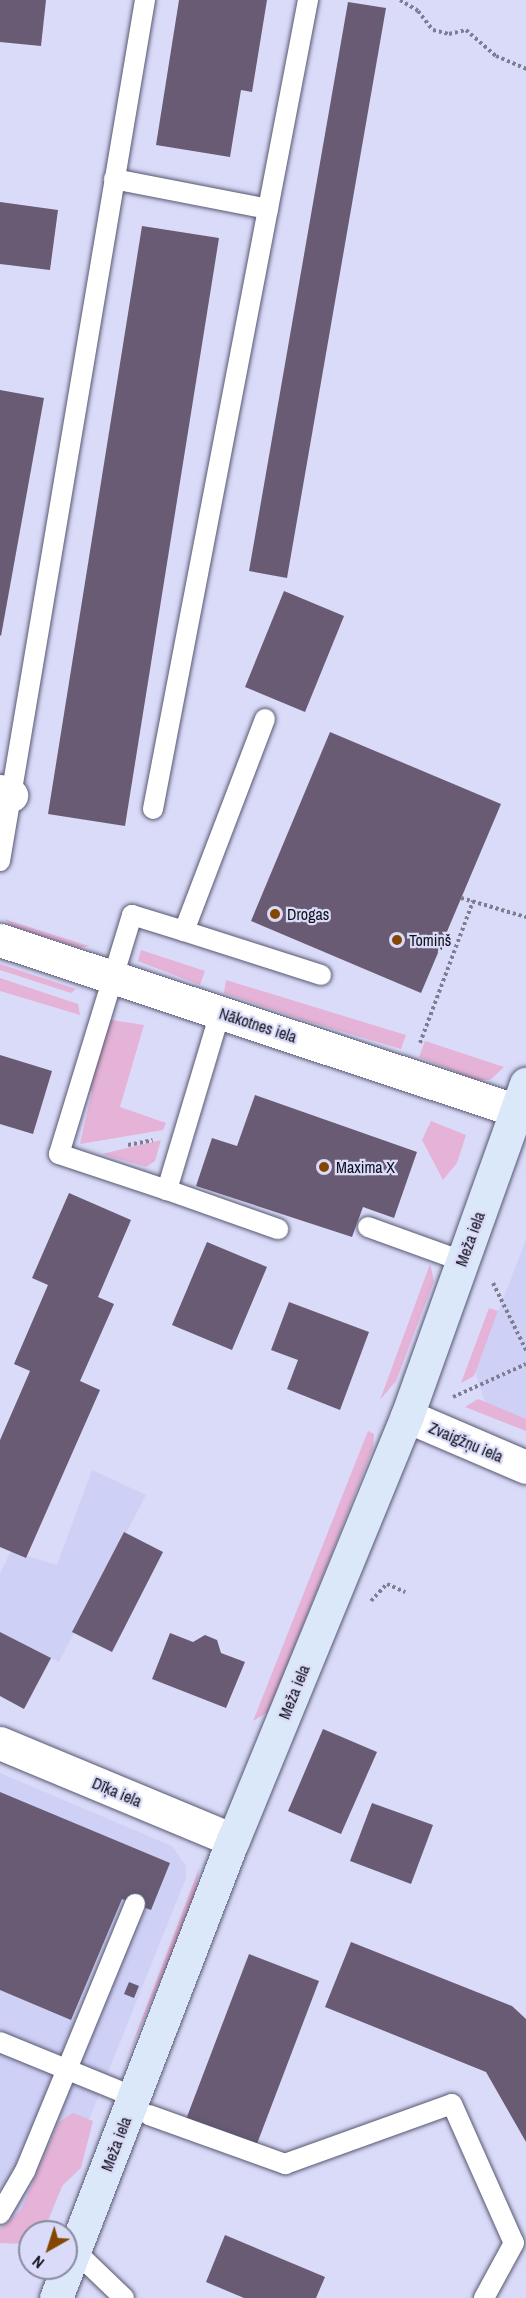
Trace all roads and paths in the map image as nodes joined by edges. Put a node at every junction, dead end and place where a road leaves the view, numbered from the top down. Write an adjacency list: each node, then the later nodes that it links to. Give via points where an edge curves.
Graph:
1 (144, 0): 5 (lane)
2 (308, 0): 6 (lane)
3 (400, 0): 4 (path, via 418,11 433,30 449,34 466,30 496,56)
4 (526, 69)
5 (114, 179): 6 (lane); 8 (lane)
6 (268, 208): 9 (lane)
7 (265, 719): 14 (lane)
8 (5, 793): 10 (lane)
9 (153, 809)
10 (0, 861)
11 (461, 898): 12 (path)
12 (473, 901): 13 (path); 19 (path)
13 (526, 917)
14 (184, 931): 16 (lane); 17 (lane, via 132,915)
15 (0, 940): 17 (street, Nākotnes iela)
16 (321, 975)
17 (113, 977): 18 (street, Nākotnes iela); 21 (lane, via 59,1154)
18 (220, 1013): 19 (street, Nākotnes iela); 21 (lane)
19 (408, 1075): 20 (street, Nākotnes iela)
20 (520, 1097): 24 (street, Meža iela)
21 (167, 1190): 23 (lane)
22 (368, 1227): 24 (lane)
23 (278, 1229)
24 (462, 1261): 29 (street, Meža iela)
25 (490, 1278): 26 (path)
26 (526, 1350)
27 (526, 1364): 28 (path)
28 (451, 1398)
29 (407, 1416): 30 (street, Zvaigžņu iela); 34 (street, Meža iela)
30 (526, 1467)
31 (405, 1592): 32 (path, via 387,1584)
32 (366, 1607)
33 (0, 1743): 34 (street, Dīķa iela)
34 (233, 1840): 38 (street, Meža iela)
35 (135, 1904): 37 (lane)
36 (0, 2042): 37 (lane)
37 (66, 2069): 38 (lane); 39 (lane, via 25,2171)
38 (141, 2106): 40 (street, Meža iela); 45 (lane, via 285,2164 452,2104 514,2243)
39 (0, 2214)
40 (78, 2244)
41 (78, 2254): 44 (lane)
42 (63, 2280): 43 (street, Meža iela)
43 (56, 2298)
44 (124, 2298)
45 (484, 2298)

